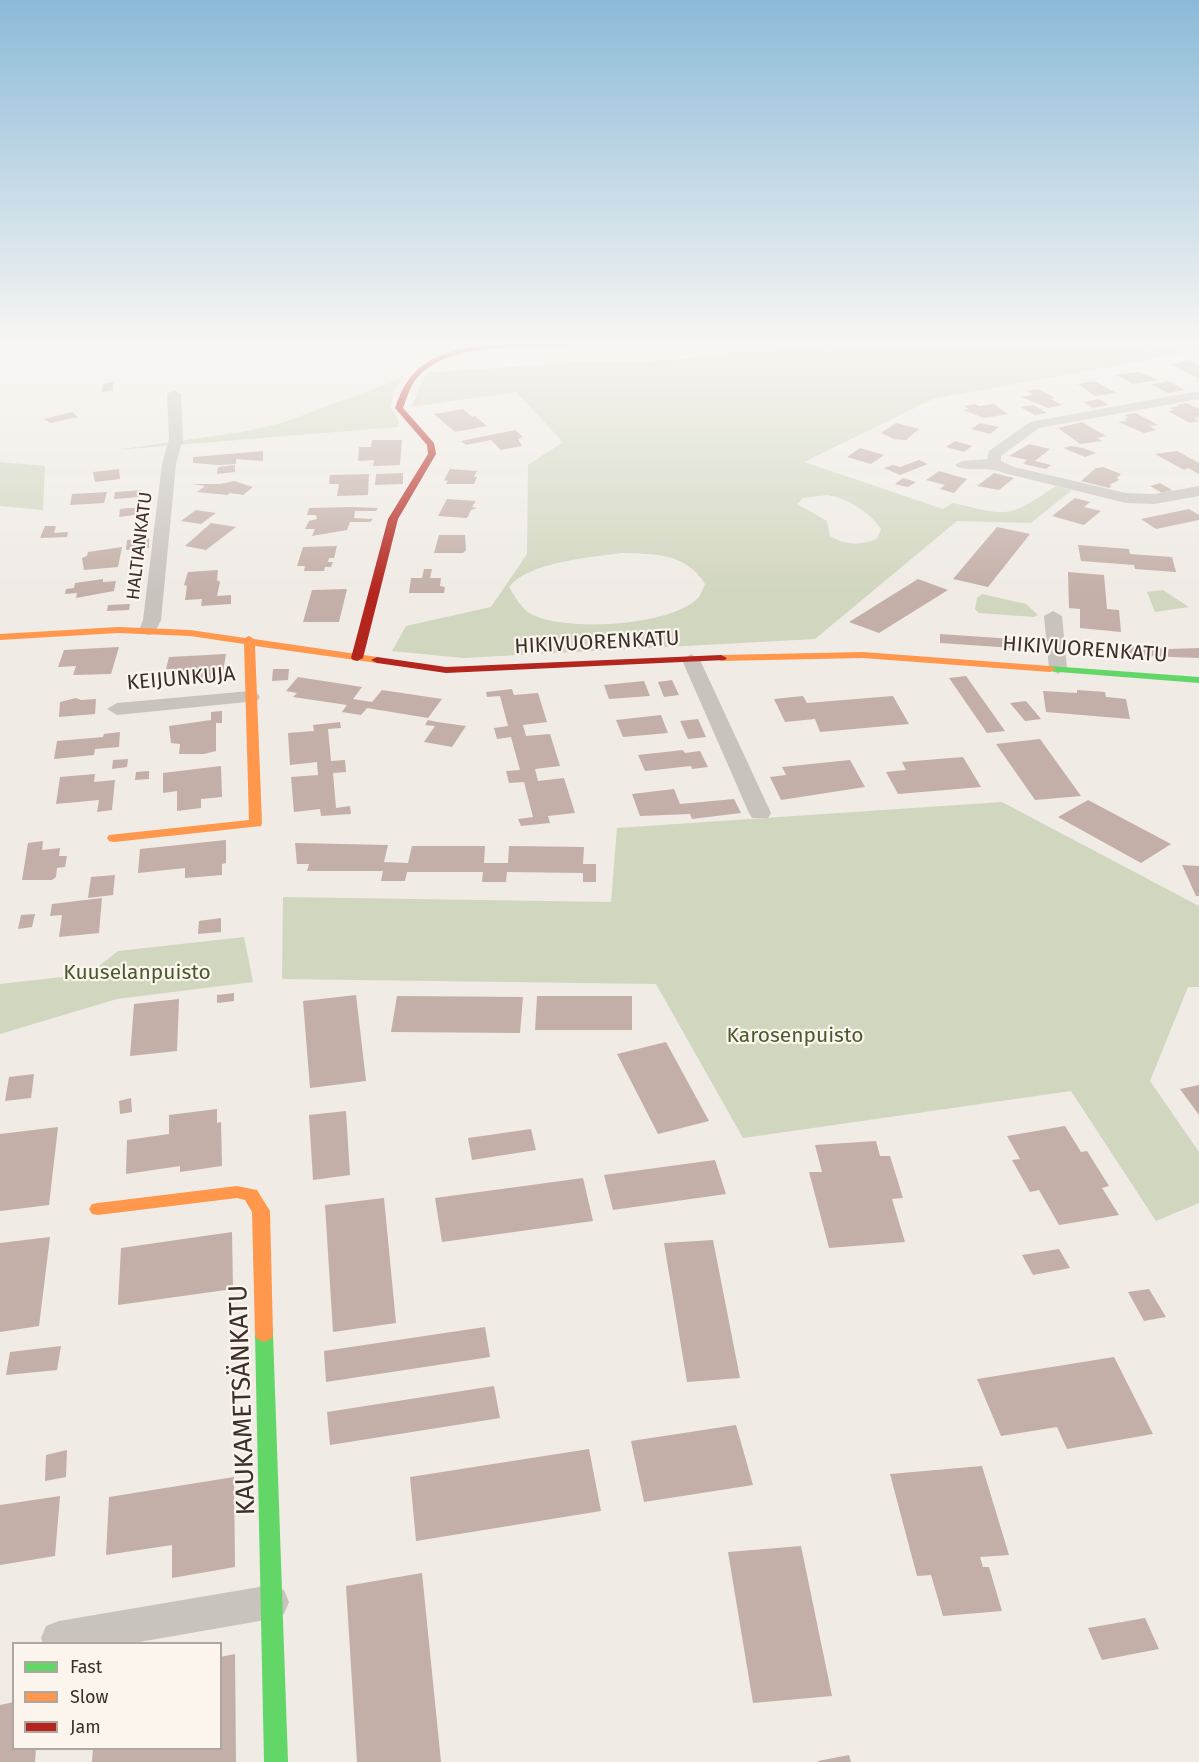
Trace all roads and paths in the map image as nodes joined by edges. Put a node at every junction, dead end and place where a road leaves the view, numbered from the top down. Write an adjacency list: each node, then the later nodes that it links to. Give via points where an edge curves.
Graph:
1 (176, 427): 8 (street, HALTIANKATU)
2 (416, 427): 11 (street, via 431,445 432,454 393,519)
3 (1032, 427): 4 (street, via 994,454)
4 (994, 463): 5 (street); 6 (street, via 1126,498 1154,499)
5 (962, 465)
6 (1199, 491)
7 (1053, 616): 13 (street)
8 (148, 630): 9 (street, HIKIVUORENKATU); 10 (street, HIKIVUORENKATU)
9 (0, 637)
10 (249, 639): 11 (street, HIKIVUORENKATU); 15 (street)
11 (357, 658): 12 (street, HIKIVUORENKATU, via 446,670)
12 (691, 660): 13 (street, HIKIVUORENKATU, via 883,655); 17 (street)
13 (1058, 668): 14 (street, HIKIVUORENKATU)
14 (1199, 680)
15 (250, 697): 16 (street, KEIJUNKUJA); 18 (street, via 256,823)
16 (117, 709)
17 (760, 813)
18 (114, 838)
19 (98, 1209): 20 (street, KAUKAMETSÄNKATU, via 237,1192 251,1196 261,1211)
20 (271, 1602): 21 (street); 22 (street, KAUKAMETSÄNKATU)
21 (59, 1638)
22 (276, 1762)

